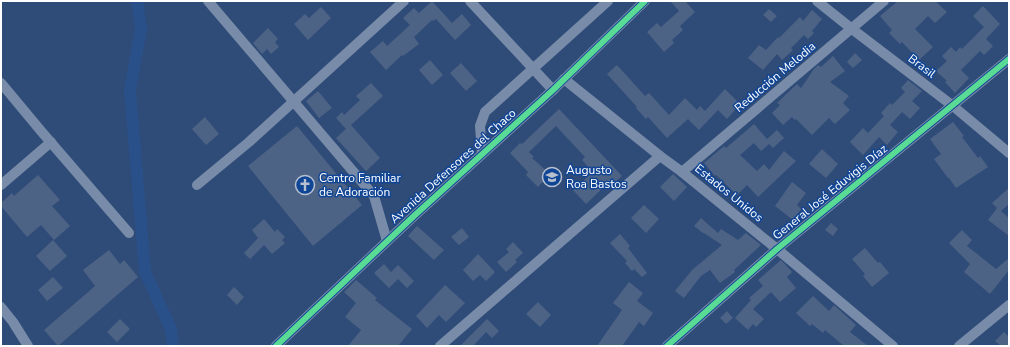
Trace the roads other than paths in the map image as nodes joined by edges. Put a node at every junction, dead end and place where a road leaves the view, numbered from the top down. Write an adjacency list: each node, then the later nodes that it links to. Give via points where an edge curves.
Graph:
1 (404, 1): 14 (street)
2 (470, 1): 10 (street)
3 (608, 1): 10 (street)
4 (645, 1): 11 (street, Avenida Defensores del Chaco)
5 (817, 1): 8 (street, Brasil)
6 (884, 1): 8 (street, Reducción Melodia)
7 (209, 2): 14 (street)
8 (852, 29): 15 (street, Brasil); 20 (street, Reducción Melodia)
9 (1009, 59): 15 (street, General José Eduvigis Díaz)
10 (533, 68): 13 (street); 18 (street, via 485,112 480,126)
11 (564, 79): 13 (street, Avenida Defensores del Chaco); 19 (street, Estados Unidos)
12 (1, 83): 16 (street)
13 (553, 90): 18 (street, Avenida Defensores del Chaco)
14 (293, 101): 22 (street); 24 (street, via 374,196)
15 (953, 106): 17 (street, Brasil); 25 (street, General José Eduvigis Díaz)
16 (51, 142): 21 (street); 23 (street)
17 (1009, 153)
18 (482, 154): 24 (street, Avenida Defensores del Chaco)
19 (660, 156): 20 (street, Estados Unidos); 30 (street)
20 (682, 172): 25 (street, Estados Unidos)
21 (1, 185)
22 (197, 185)
23 (129, 233)
24 (387, 241): 29 (street, Avenida Defensores del Chaco)
25 (777, 249): 31 (street, General José Eduvigis Díaz); 32 (street, Estados Unidos)
26 (1009, 305): 33 (street)
27 (1, 307): 28 (street)
28 (28, 346)
29 (276, 346)
30 (440, 346)
31 (667, 346)
32 (893, 346)
33 (959, 346)

